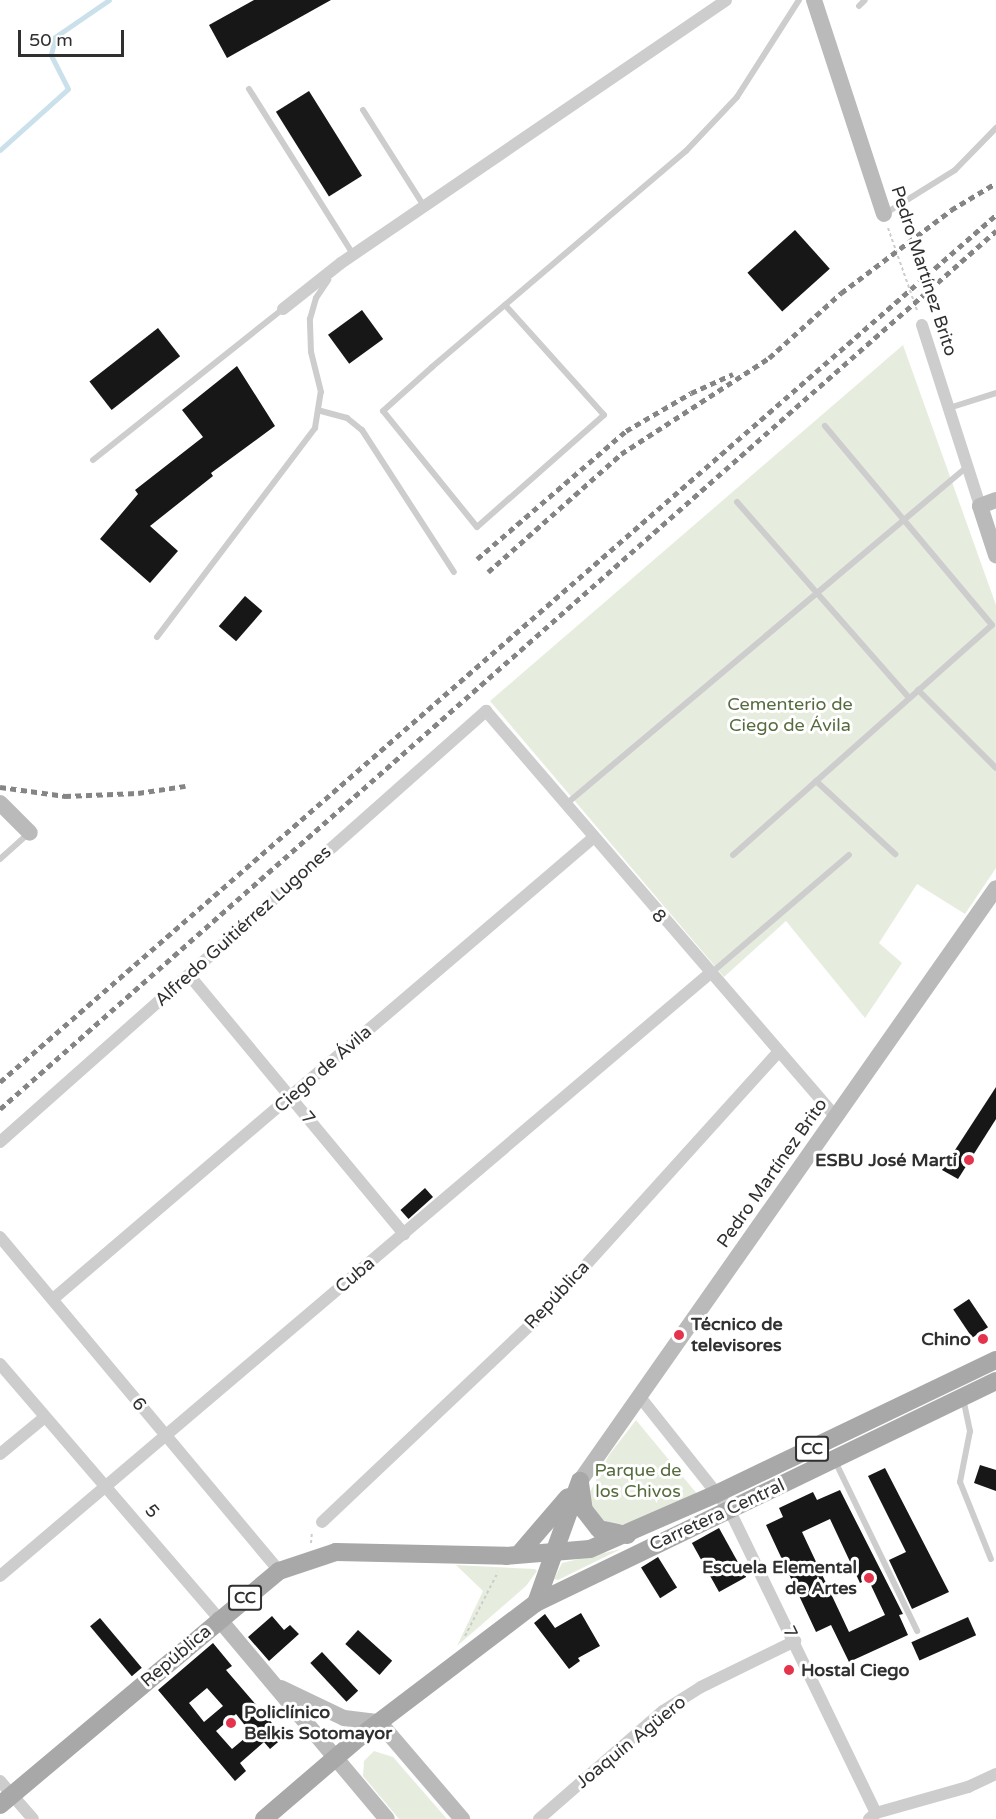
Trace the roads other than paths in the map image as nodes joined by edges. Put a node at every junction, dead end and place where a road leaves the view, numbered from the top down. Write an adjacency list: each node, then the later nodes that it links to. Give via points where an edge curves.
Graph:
1 (726, 0): 9 (street)
2 (799, 0): 13 (lane, via 737,97 686,151)
3 (814, 0): 10 (street, Pedro Martínez Brito)
4 (865, 0): 5 (lane)
5 (859, 6)
6 (249, 89): 11 (lane)
7 (363, 110): 9 (lane)
8 (996, 128): 10 (lane, via 955,170)
9 (424, 206): 11 (street)
10 (884, 214)
11 (353, 254): 12 (street)
12 (341, 263): 14 (street); 18 (lane, via 316,298 310,319)
13 (505, 305): 13 (lane, via 383,411 477,528 604,415)
14 (283, 309): 20 (lane)
15 (922, 325): 17 (street, Pedro Martínez Brito)
16 (996, 393): 17 (lane)
17 (949, 408): 21 (street, Pedro Martínez Brito)
18 (321, 411): 26 (lane, via 348,418 362,430); 28 (lane, via 315,428 297,454)
19 (825, 426): 24 (lane)
20 (93, 460)
21 (968, 466): 23 (street, Pedro Martínez Brito); 24 (lane)
22 (737, 502): 27 (lane)
23 (988, 503): 25 (street, Pedro Martínez Brito)
24 (906, 519): 27 (lane); 29 (lane, via 992,626)
25 (996, 555)
26 (454, 572)
27 (816, 594): 30 (lane); 35 (lane)
28 (158, 637)
29 (918, 690): 30 (lane); 32 (lane)
30 (909, 698): 33 (lane)
31 (486, 711): 35 (street, 8); 44 (street, Alfredo Guitiérrez Lugones)
32 (996, 768)
33 (816, 781): 38 (lane); 39 (lane)
34 (0, 803): 36 (street)
35 (565, 806): 37 (street, 8)
36 (30, 833): 41 (lane)
37 (593, 838): 43 (street, 8); 46 (street, Ciego de Ávila)
38 (895, 854)
39 (733, 855)
40 (849, 855): 43 (lane)
41 (0, 859)
42 (995, 894): 47 (street, Pedro Martínez Brito)
43 (710, 974): 45 (street, 8); 49 (street, Cuba)
44 (189, 975): 46 (street, 7); 48 (street, Alfredo Guitiérrez Lugones)
45 (778, 1052): 47 (street, 8); 65 (street, República, via 538,1318)
46 (291, 1097): 49 (street, 7); 51 (street, Ciego de Ávila)
47 (836, 1117): 55 (street, Pedro Martínez Brito)
48 (0, 1142)
49 (404, 1234): 58 (street, Cuba)
50 (0, 1237): 51 (street, 6)
51 (53, 1299): 58 (street, 6)
52 (996, 1360): 63 (main road, Carretera Central / CC)
53 (0, 1364): 57 (street, 5)
54 (996, 1381): 56 (main road, Carretera Central / CC)
55 (640, 1397): 61 (street, Pedro Martínez Brito); 63 (street, 7)
56 (963, 1398): 60 (main road, Carretera Central / CC); 69 (lane, via 970,1431 960,1482)
57 (45, 1417): 59 (street); 62 (street, 5)
58 (165, 1436): 62 (street, Cuba); 70 (street, 6)
59 (0, 1454)
60 (835, 1461): 64 (main road, Carretera Central / CC); 74 (lane)
61 (580, 1481): 66 (main road, via 584,1510 599,1528); 67 (main road); 68 (main road)
62 (105, 1487): 71 (street, Cuba); 73 (street, 5)
63 (716, 1494): 64 (street, 7); 66 (main road, Carretera Central / CC)
64 (729, 1509): 72 (main road, Carretera Central / CC); 75 (street, 7)
65 (322, 1522)
66 (627, 1535): 67 (main road, Carretera Central / CC, via 590,1549)
67 (552, 1554): 68 (main road, República / CC); 72 (main road)
68 (512, 1555): 70 (main road, República / CC, via 336,1552)
69 (991, 1559)
70 (279, 1571): 73 (main road, República / CC)
71 (0, 1576)
72 (536, 1603): 77 (main road, CC)
73 (219, 1619): 76 (street, 5); 80 (main road, República / CC)
74 (916, 1631)
75 (795, 1641): 81 (street, 7); 86 (street, Joaquín Agüero, via 701,1687 663,1711)
76 (273, 1684): 77 (street, 5, via 344,1718); 78 (street, 5)
77 (380, 1722): 78 (main road, CC); 85 (street)
78 (336, 1758): 83 (main road, CC); 84 (street, 5)
79 (996, 1774): 81 (street)
80 (4, 1794): 82 (street)
81 (875, 1817)
82 (33, 1819)
83 (264, 1819)
84 (387, 1819)
85 (462, 1819)
86 (539, 1819)

